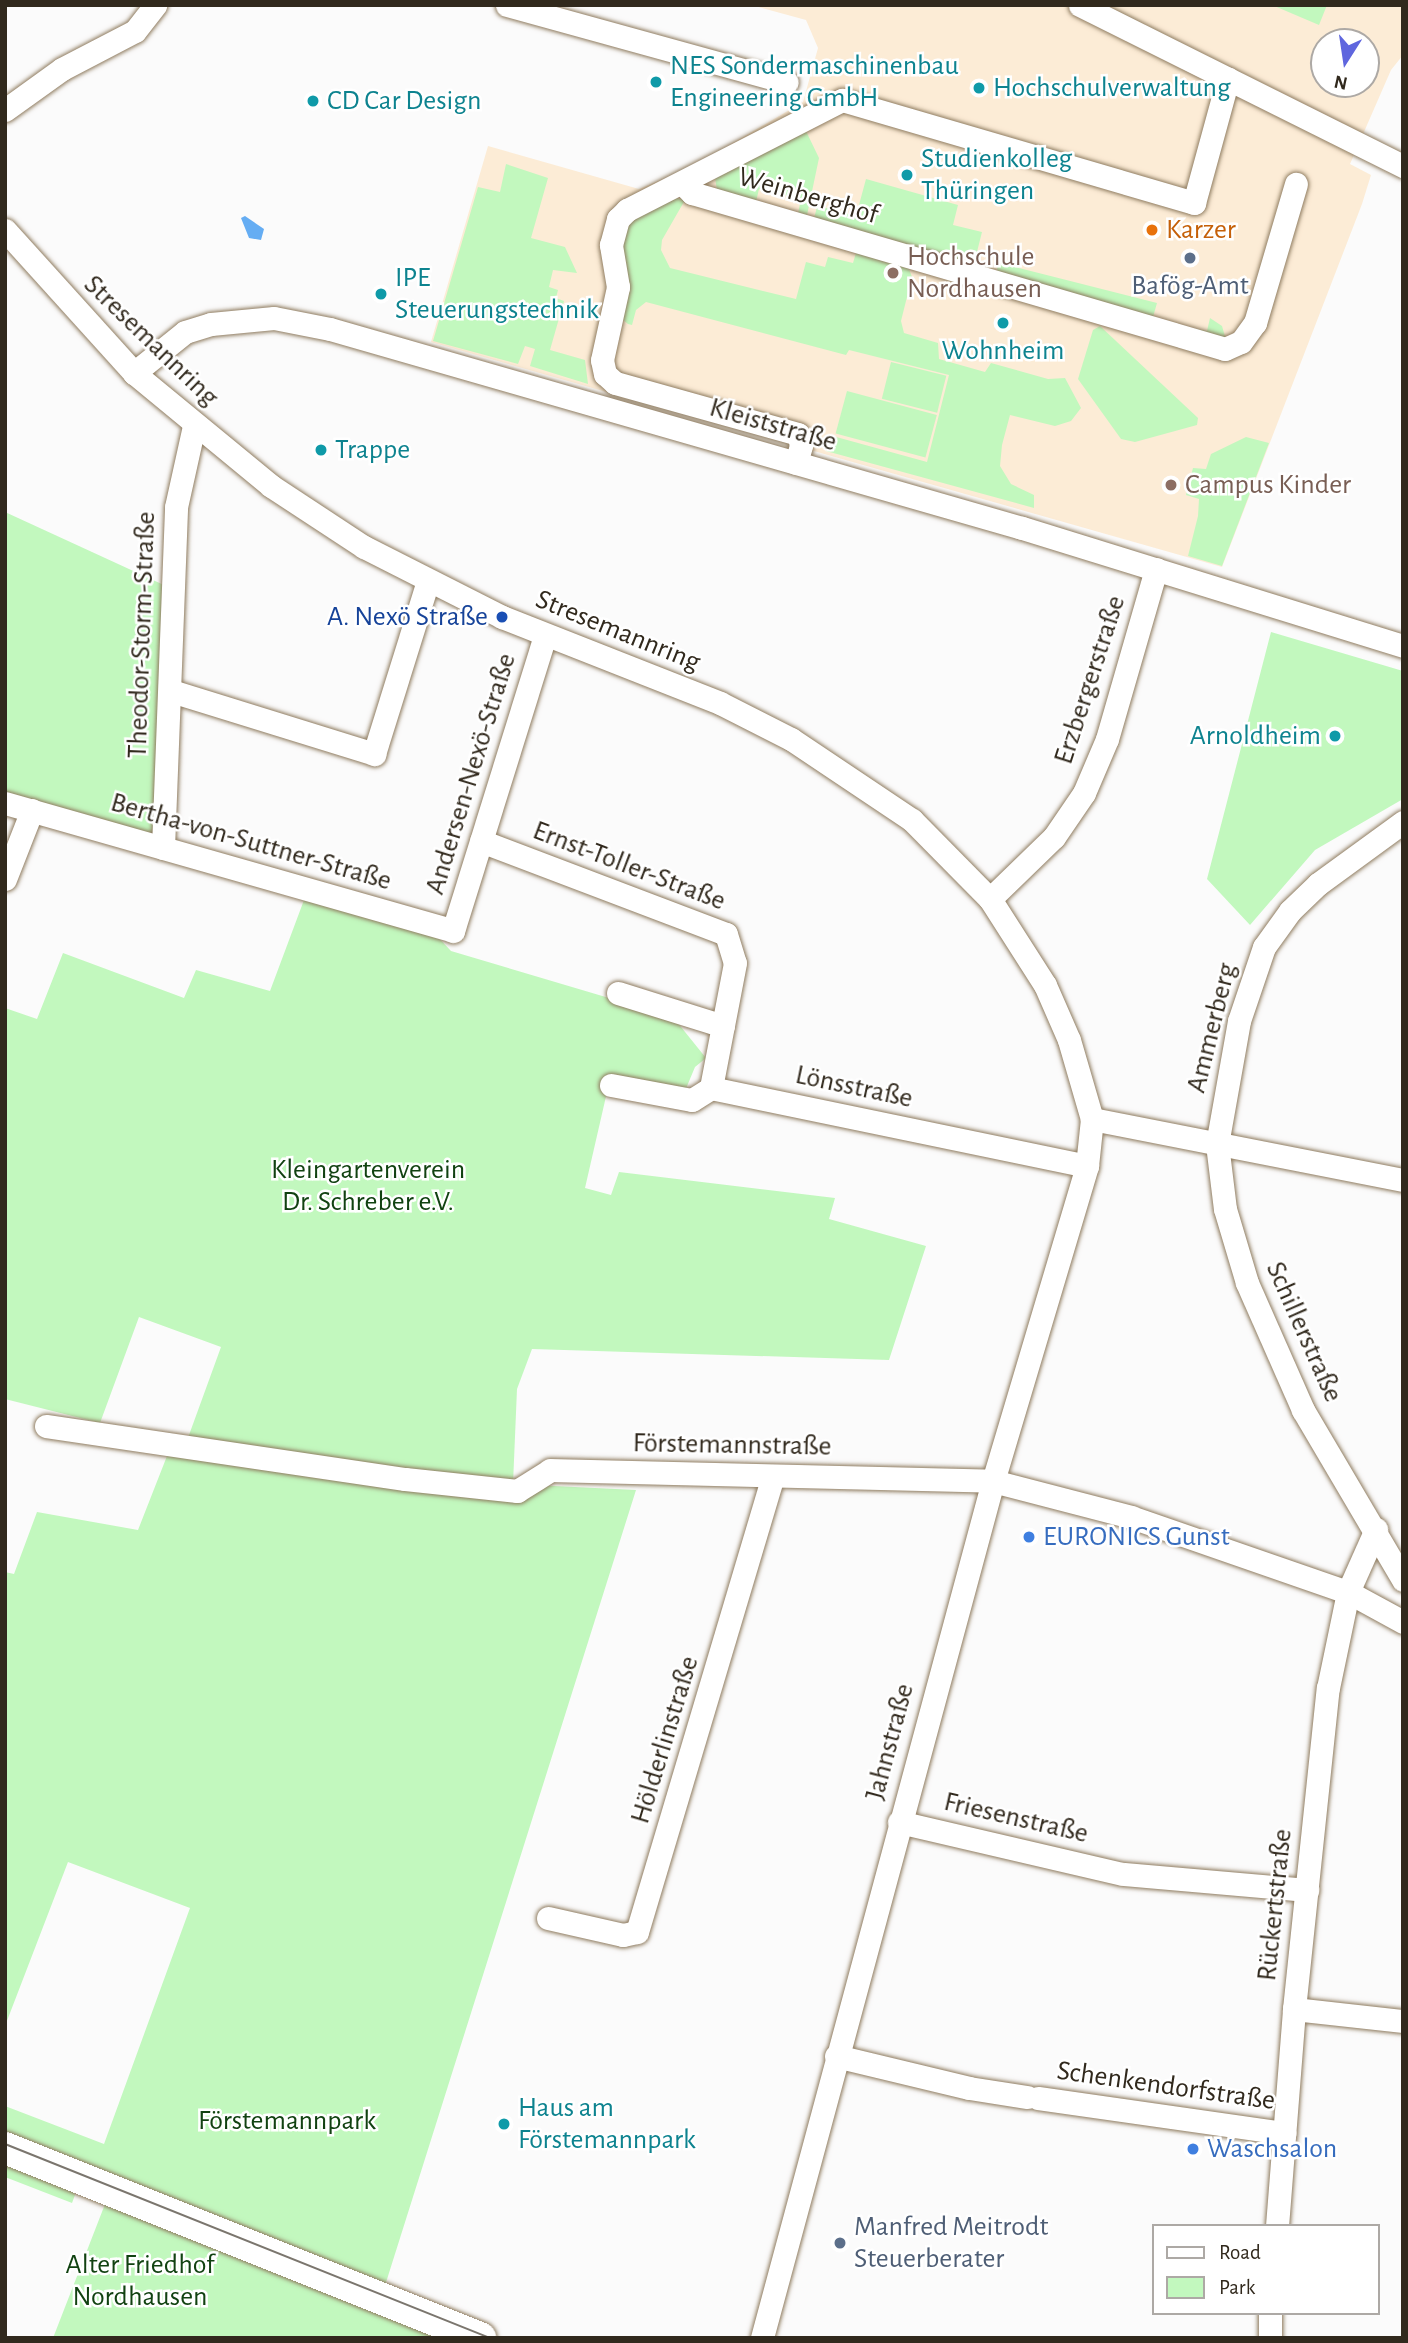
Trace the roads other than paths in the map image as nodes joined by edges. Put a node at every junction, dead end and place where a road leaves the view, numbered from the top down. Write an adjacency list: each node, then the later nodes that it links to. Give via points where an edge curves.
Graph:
1 (155, 5): 6 (street, via 135,31 51,76)
2 (507, 5): 5 (street)
3 (1080, 5): 4 (street)
4 (1228, 79): 7 (street); 8 (street, Weinberghof, via 1194,203 842,100)
5 (788, 82)
6 (5, 110)
7 (1403, 166)
8 (683, 184): 9 (street, Weinberghof, via 704,197 1225,349 1241,342 1255,323); 13 (street, Weinberghof, via 639,201 618,219 610,258 617,301 601,360 605,373 615,383 798,434 802,445)
9 (1296, 184)
10 (5, 230): 11 (street, Stresemannring)
11 (134, 373): 12 (street, Stresemannring); 13 (street, Kleiststraße, via 185,332 237,318 274,318 357,337)
12 (194, 426): 15 (street, Stresemannring, via 341,532); 18 (street, Theodor-Storm-Straße, via 176,507)
13 (796, 463): 14 (street, Kleiststraße)
14 (1156, 569): 17 (street, Kleiststraße); 25 (street, Erzbergerstraße, via 1107,739 1084,793 1054,836)
15 (428, 581): 16 (street, Stresemannring); 18 (street, via 374,754)
16 (545, 635): 22 (street, Andersen-Nexö-Straße); 25 (street, Stresemannring, via 720,703 791,738 912,820)
17 (1403, 646)
18 (171, 691): 23 (street, Theodor-Storm-Straße)
19 (5, 803): 20 (street, Bertha-von-Suttner-Straße)
20 (32, 810): 23 (street, Bertha-von-Suttner-Straße); 24 (street)
21 (1403, 822): 32 (street, Ammerberg, via 1318,884 1290,911 1264,947 1239,1021)
22 (481, 841): 26 (street, Andersen-Nexö-Straße); 28 (street, Ernst-Toller-Straße, via 726,934 735,963)
23 (163, 848): 26 (street, Bertha-von-Suttner-Straße)
24 (5, 878)
25 (990, 899): 31 (street, Stresemannring, via 1045,985 1069,1040)
26 (453, 931)
27 (618, 993): 28 (street)
28 (723, 1026): 30 (street, Ernst-Toller-Straße)
29 (611, 1085): 30 (street, Lönsstraße, via 692,1100)
30 (711, 1088): 33 (street, Lönsstraße)
31 (1092, 1119): 32 (street); 33 (street, Stresemannring)
32 (1217, 1144): 34 (street); 38 (street, Schillerstraße, via 1225,1209 1247,1283 1303,1410)
33 (1087, 1166): 37 (street, Jahnstraße)
34 (1403, 1180)
35 (46, 1426): 36 (street, Förstemannstraße, via 517,1491 550,1470)
36 (773, 1477): 37 (street, Förstemannstraße); 44 (street, Hölderlinstraße, via 636,1932 623,1934)
37 (993, 1480): 40 (street, Förstemannstraße, via 1131,1517); 42 (street, Jahnstraße)
38 (1376, 1529): 39 (street, Schillerstraße); 40 (street)
39 (1403, 1580)
40 (1348, 1592): 41 (street, Förstemannstraße); 43 (street, Rückertstraße, via 1328,1689)
41 (1403, 1622)
42 (900, 1822): 43 (street, Friesenstraße, via 1121,1873); 47 (street, Jahnstraße)
43 (1307, 1890): 45 (street, Rückertstraße)
44 (548, 1918)
45 (1294, 2009): 46 (street); 48 (street, Rückertstraße)
46 (1403, 2021)
47 (836, 2056): 48 (street, Schenkendorfstraße, via 969,2088); 53 (street, Jahnstraße)
48 (1285, 2133): 50 (street, Rückertstraße)
49 (5, 2148): 52 (street)
50 (1277, 2224)
51 (1269, 2315): 54 (street)
52 (480, 2338)
53 (762, 2338)
54 (1270, 2338)

